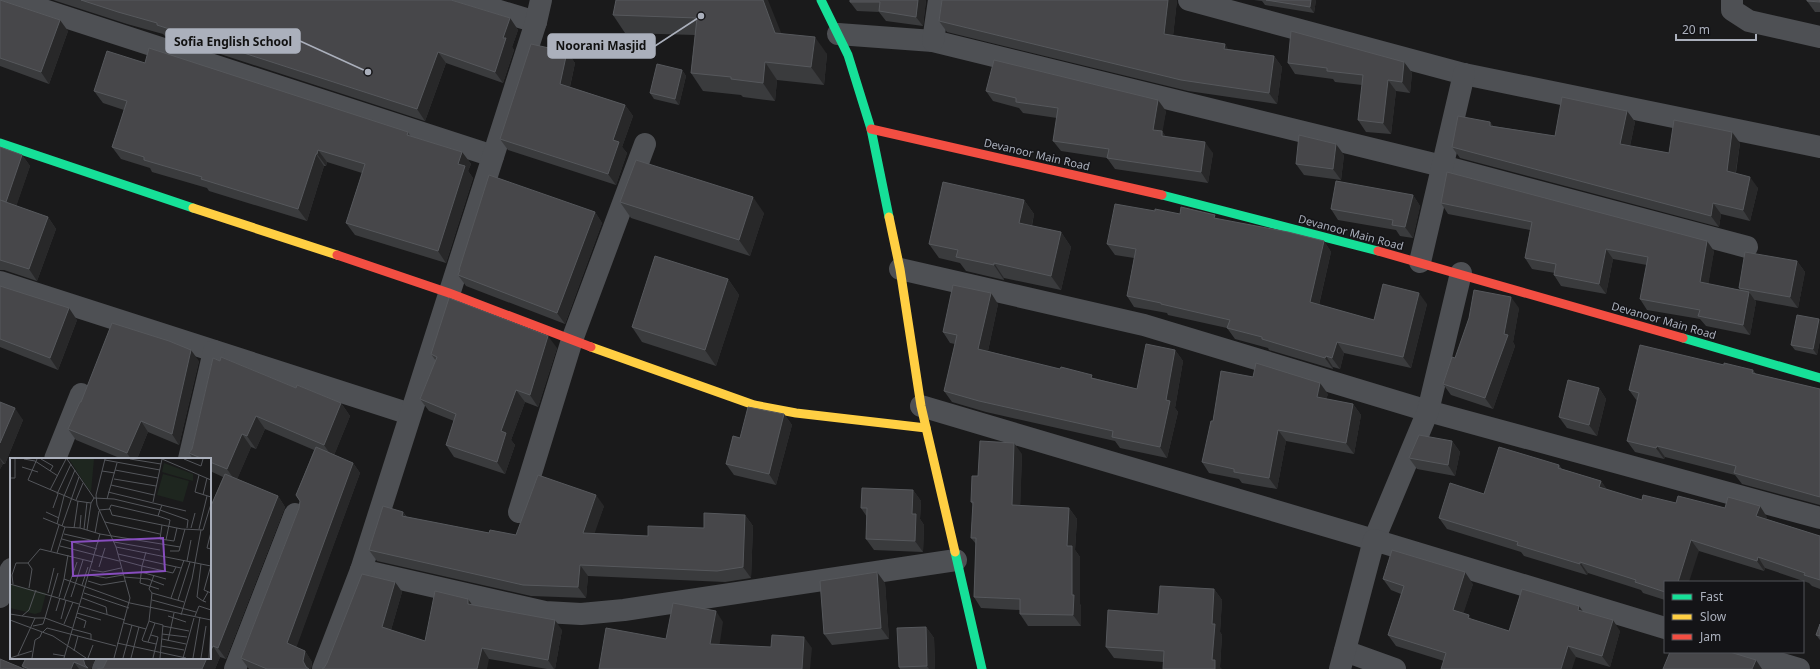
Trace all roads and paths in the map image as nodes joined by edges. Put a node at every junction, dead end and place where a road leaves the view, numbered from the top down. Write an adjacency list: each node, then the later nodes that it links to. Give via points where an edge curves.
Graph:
1 (13, 0): 17 (street)
2 (463, 0): 8 (street)
3 (541, 0): 8 (street)
4 (821, 0): 9 (street)
5 (939, 0): 11 (street)
6 (1190, 0): 12 (street)
7 (1732, 0): 10 (street, via 1732,10 1749,21)
8 (536, 22): 17 (street)
9 (838, 34): 11 (street); 13 (street, via 848,55)
10 (1820, 37)
11 (933, 41): 18 (street)
12 (1464, 74): 16 (street); 18 (street)
13 (871, 129): 20 (street, Devanoor Main Road, via 1132,187); 21 (street)
14 (0, 143): 24 (street)
15 (645, 144): 25 (street)
16 (1820, 147)
17 (493, 156): 24 (street)
18 (1442, 166): 19 (street); 20 (street)
19 (1747, 247)
20 (1420, 262): 22 (street, Devanoor Main Road)
21 (900, 269): 29 (street); 30 (street, via 1144,326)
22 (1461, 273): 27 (street, Devanoor Main Road); 30 (street)
23 (0, 282): 26 (street)
24 (448, 293): 25 (street); 31 (street)
25 (572, 340): 32 (street, via 754,405 796,413); 35 (street)
26 (214, 351): 31 (street); 34 (street)
27 (1820, 378)
28 (81, 394): 33 (street)
29 (921, 406): 32 (street); 38 (street)
30 (1428, 411): 37 (street); 38 (street)
31 (410, 414): 40 (street)
32 (926, 428): 39 (street)
33 (55, 458)
34 (189, 458)
35 (519, 512)
36 (295, 514): 48 (street)
37 (1820, 518)
38 (1374, 540): 43 (street); 46 (street)
39 (956, 560): 40 (street, via 624,610 581,614 545,612); 50 (street)
40 (361, 570): 49 (street)
41 (10, 572): 42 (street)
42 (0, 597)
43 (1664, 628)
44 (1746, 653): 52 (street)
45 (108, 659): 47 (street)
46 (1343, 660): 51 (street)
47 (103, 669)
48 (235, 669)
49 (323, 669)
50 (982, 669)
51 (1395, 669)
52 (1799, 669)

